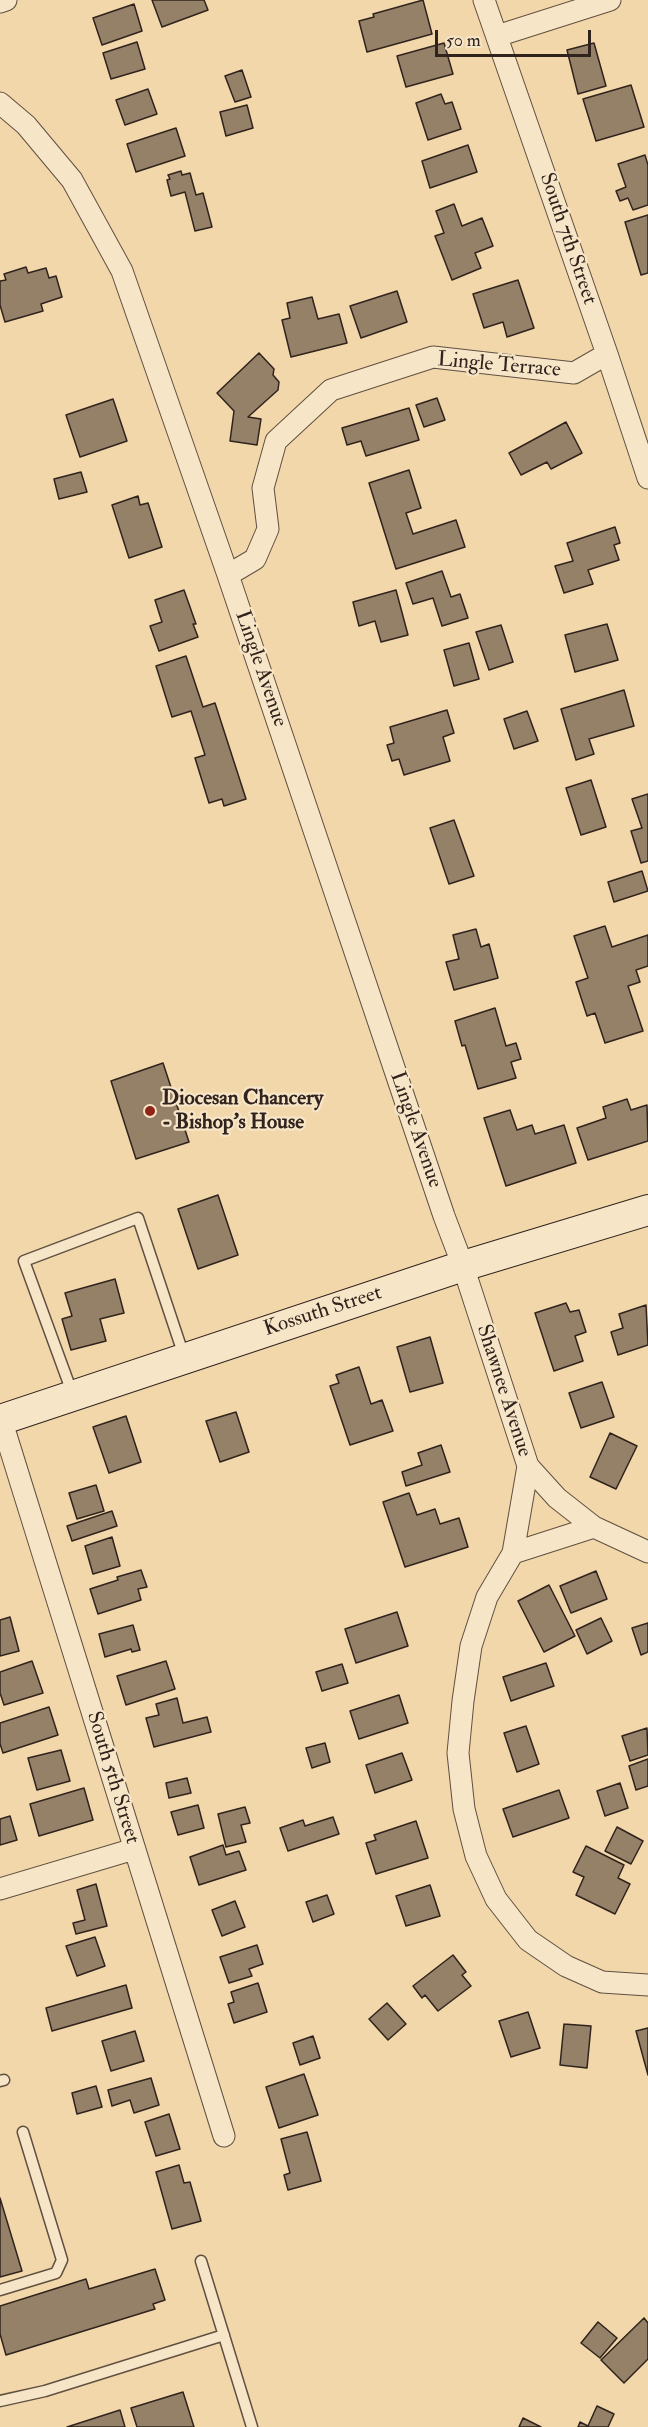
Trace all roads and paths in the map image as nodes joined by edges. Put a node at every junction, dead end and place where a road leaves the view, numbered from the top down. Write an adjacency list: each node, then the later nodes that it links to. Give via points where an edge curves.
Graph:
1 (6, 0): 4 (street)
2 (484, 0): 5 (street, South 7th Street)
3 (610, 0): 5 (street)
4 (0, 2)
5 (496, 36): 7 (street, South 7th Street)
6 (0, 103): 9 (street, Lingle Avenue, via 26,125 72,180 122,271)
7 (607, 354): 8 (street, South 7th Street); 9 (street, Lingle Terrace, via 574,373 433,357 331,390 276,441 262,488 268,529 255,560)
8 (648, 478)
9 (228, 575): 11 (street, Lingle Avenue)
10 (648, 1210): 11 (street, Kossuth Street)
11 (463, 1266): 12 (street, Kossuth Street); 15 (street, Shawnee Avenue)
12 (185, 1359): 13 (street, Kossuth Street); 13 (lane, via 138,1218 24,1261)
13 (73, 1396): 14 (street, Kossuth Street)
14 (0, 1420): 19 (street, South 5th Street)
15 (528, 1466): 16 (street, via 557,1498); 18 (street, Shawnee Avenue)
16 (594, 1527): 17 (street); 18 (street)
17 (648, 1552)
18 (513, 1553): 21 (street, Shawnee Avenue, via 487,1597 471,1646 463,1701 458,1754 464,1809 476,1856 496,1899 528,1940 566,1966 602,1982)
19 (134, 1849): 20 (street); 23 (street, South 5th Street)
20 (0, 1889)
21 (648, 1985)
22 (23, 2132): 25 (lane, via 62,2260 56,2273)
23 (224, 2136)
24 (201, 2261): 26 (lane)
25 (0, 2290)
26 (224, 2335): 27 (lane, via 45,2391); 28 (lane)
27 (0, 2401)
28 (252, 2427)

